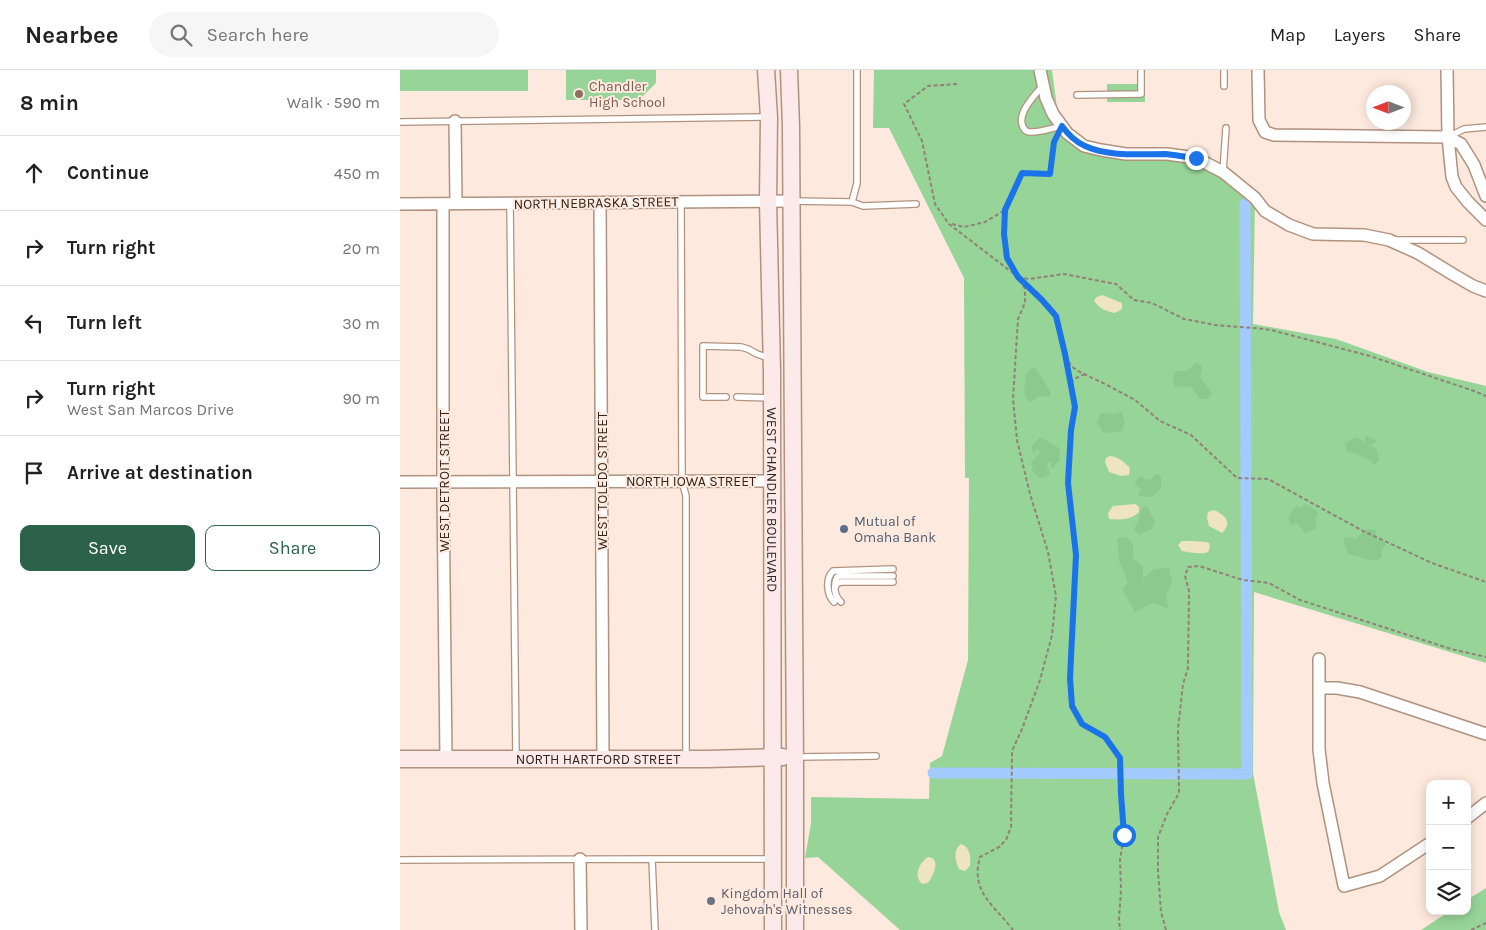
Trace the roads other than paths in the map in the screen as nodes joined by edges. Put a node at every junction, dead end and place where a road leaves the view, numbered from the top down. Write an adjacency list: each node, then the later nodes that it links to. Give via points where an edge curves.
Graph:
1 (766, 70): 12 (main road, WEST CHANDLER BOULEVARD)
2 (789, 70): 22 (main road, WEST CHANDLER BOULEVARD)
3 (857, 70): 24 (lane, via 857,184)
4 (1040, 70): 9 (street)
5 (1141, 70): 11 (lane, via 1142,94)
6 (1224, 70): 10 (lane)
7 (1258, 70): 18 (street, via 1258,120 1265,132 1274,135)
8 (1448, 70): 18 (street)
9 (1043, 85): 15 (street, via 1046,98); 15 (lane, via 1024,110 1022,125 1031,132)
10 (1224, 86)
11 (1077, 95)
12 (769, 117): 14 (lane); 21 (main road, WEST CHANDLER BOULEVARD)
13 (400, 122): 14 (lane)
14 (455, 122): 25 (street)
15 (1062, 126): 19 (street, via 1084,146 1126,154 1196,158)
16 (1226, 128): 19 (lane)
17 (1486, 128): 18 (lane, via 1464,129)
18 (1448, 137): 20 (street, via 1461,144 1474,165); 31 (street, via 1456,187)
19 (1223, 172): 32 (street, via 1265,211 1289,225 1313,234 1364,235)
20 (1486, 196)
21 (768, 200): 22 (street, NORTH NEBRASKA STREET); 23 (street, NORTH NEBRASKA STREET); 35 (main road, WEST CHANDLER BOULEVARD)
22 (791, 200): 24 (lane); 50 (main road, WEST CHANDLER BOULEVARD)
23 (681, 202): 26 (street, NORTH NEBRASKA STREET); 39 (lane)
24 (852, 202): 30 (lane, via 863,206)
25 (456, 203): 28 (street, NORTH NEBRASKA STREET); 29 (street, NORTH NEBRASKA STREET)
26 (600, 203): 29 (street, NORTH NEBRASKA STREET); 44 (street, WEST TOLEDO STREET)
27 (400, 204): 28 (street, NORTH NEBRASKA STREET)
28 (443, 204): 42 (street, WEST DETROIT STREET)
29 (510, 204): 43 (lane)
30 (916, 204)
31 (1486, 220)
32 (1390, 240): 33 (lane); 34 (street)
33 (1464, 240)
34 (1486, 291)
35 (772, 359): 36 (lane, via 741,346 702,346 703,397); 38 (main road, WEST CHANDLER BOULEVARD)
36 (726, 397)
37 (737, 398): 38 (lane)
38 (772, 398): 40 (main road, WEST CHANDLER BOULEVARD)
39 (682, 481): 40 (street, NORTH IOWA STREET); 44 (street, NORTH IOWA STREET); 51 (lane, via 686,496)
40 (772, 481): 52 (main road, WEST CHANDLER BOULEVARD)
41 (400, 482): 42 (street, NORTH IOWA STREET)
42 (443, 482): 43 (street, NORTH IOWA STREET); 54 (street, WEST DETROIT STREET)
43 (513, 482): 44 (street, NORTH IOWA STREET); 55 (lane)
44 (602, 482): 56 (street, WEST TOLEDO STREET)
45 (837, 602): 45 (lane, via 834,588 837,577 893,576 833,571 828,579 828,588 831,599)
46 (1319, 659): 47 (street)
47 (1319, 688): 48 (street, via 1360,692); 59 (street, via 1319,749 1323,783 1344,886 1380,876)
48 (1486, 734)
49 (876, 756): 50 (lane)
50 (795, 757): 52 (main road, NORTH HARTFORD STREET); 67 (main road, WEST CHANDLER BOULEVARD)
51 (686, 758): 52 (main road, NORTH HARTFORD STREET); 56 (main road, NORTH HARTFORD STREET)
52 (773, 758): 62 (main road, WEST CHANDLER BOULEVARD)
53 (400, 759): 54 (main road, NORTH HARTFORD STREET)
54 (446, 759): 55 (main road, NORTH HARTFORD STREET)
55 (516, 759): 56 (main road, NORTH HARTFORD STREET)
56 (603, 759)
57 (1486, 803): 58 (street)
58 (1471, 815)
59 (1426, 846)
60 (580, 859): 61 (lane); 63 (lane); 64 (street)
61 (652, 859): 62 (lane); 65 (lane)
62 (773, 859): 66 (main road, WEST CHANDLER BOULEVARD)
63 (400, 860)
64 (580, 930)
65 (655, 930)
66 (773, 930)
67 (795, 930)

